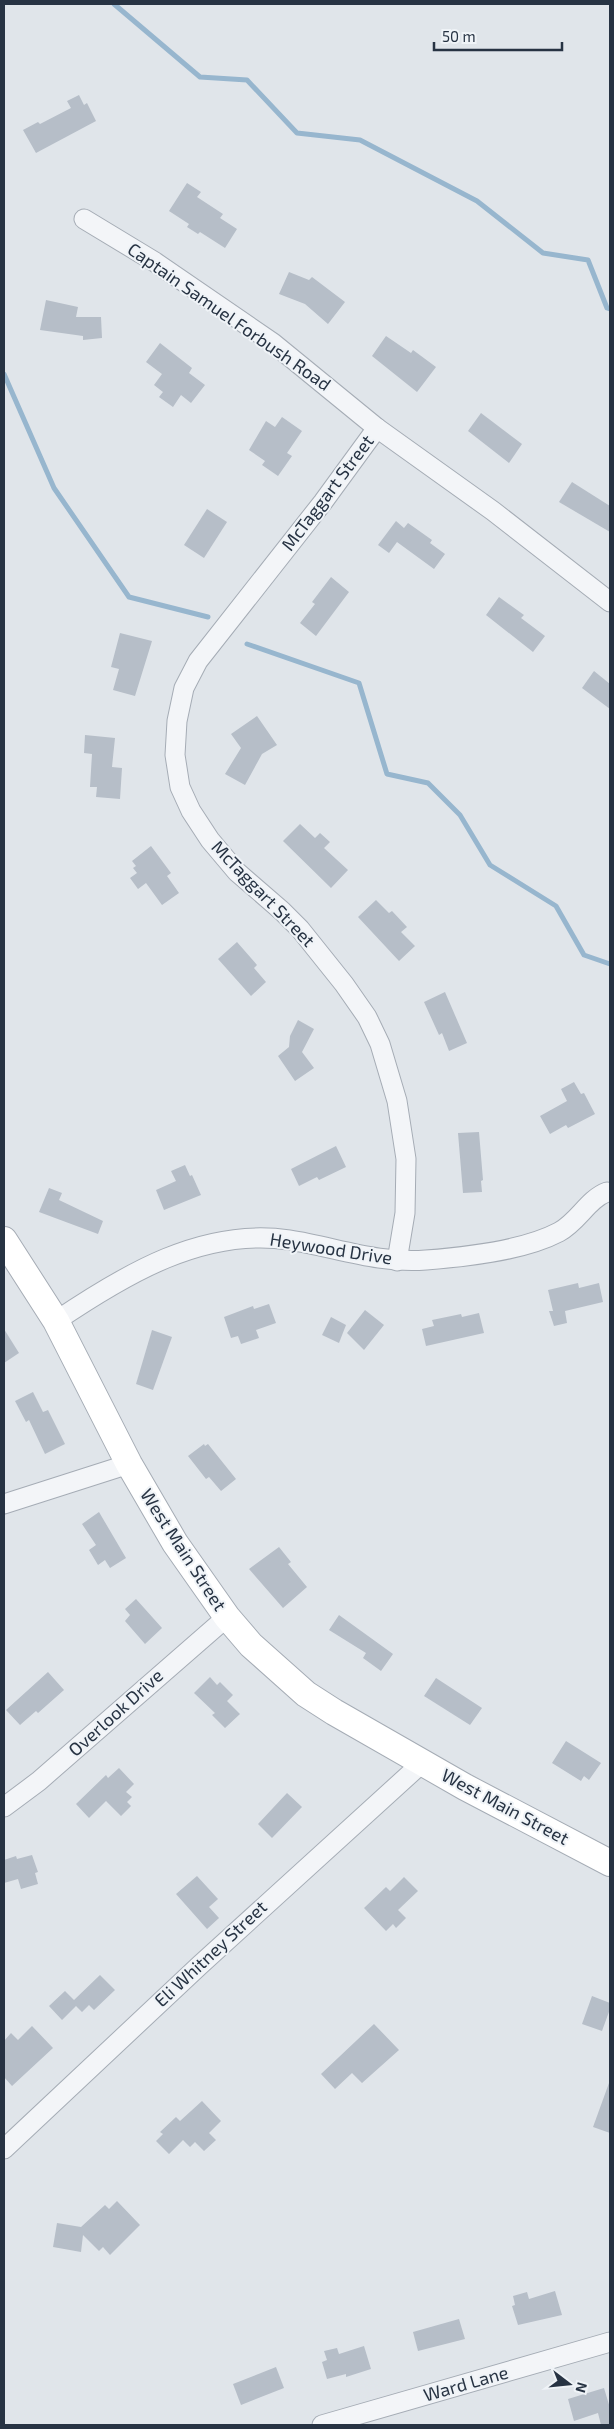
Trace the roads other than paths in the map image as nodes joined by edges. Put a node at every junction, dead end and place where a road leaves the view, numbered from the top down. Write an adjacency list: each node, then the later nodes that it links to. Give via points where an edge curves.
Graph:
1 (84, 219): 2 (street, Captain Samuel Forbush Road, via 155,262 265,338)
2 (377, 428): 3 (street, Captain Samuel Forbush Road, via 493,511); 6 (street, McTaggart Street, via 198,661 184,688 175,755 180,787 210,840 237,872 282,910 316,948 356,1000 380,1044 397,1101 406,1159 407,1189)
3 (610, 602)
4 (608, 1192): 6 (street, Heywood Drive, via 598,1195 560,1232 536,1242 453,1257)
5 (4, 1240): 7 (street, West Main Street)
6 (397, 1261): 7 (street, Heywood Drive, via 287,1239 243,1238 207,1244 161,1259)
7 (56, 1321): 8 (street, West Main Street)
8 (129, 1464): 9 (street); 10 (street, West Main Street, via 184,1558)
9 (4, 1504)
10 (226, 1617): 11 (street, West Main Street, via 251,1645 306,1694); 12 (street, Overlook Drive)
11 (422, 1763): 13 (street, West Main Street); 14 (street, Eli Whitney Street, via 193,1971)
12 (4, 1808)
13 (610, 1863)
14 (4, 2149)
15 (610, 2342): 16 (street, Ward Lane)
16 (328, 2424)

